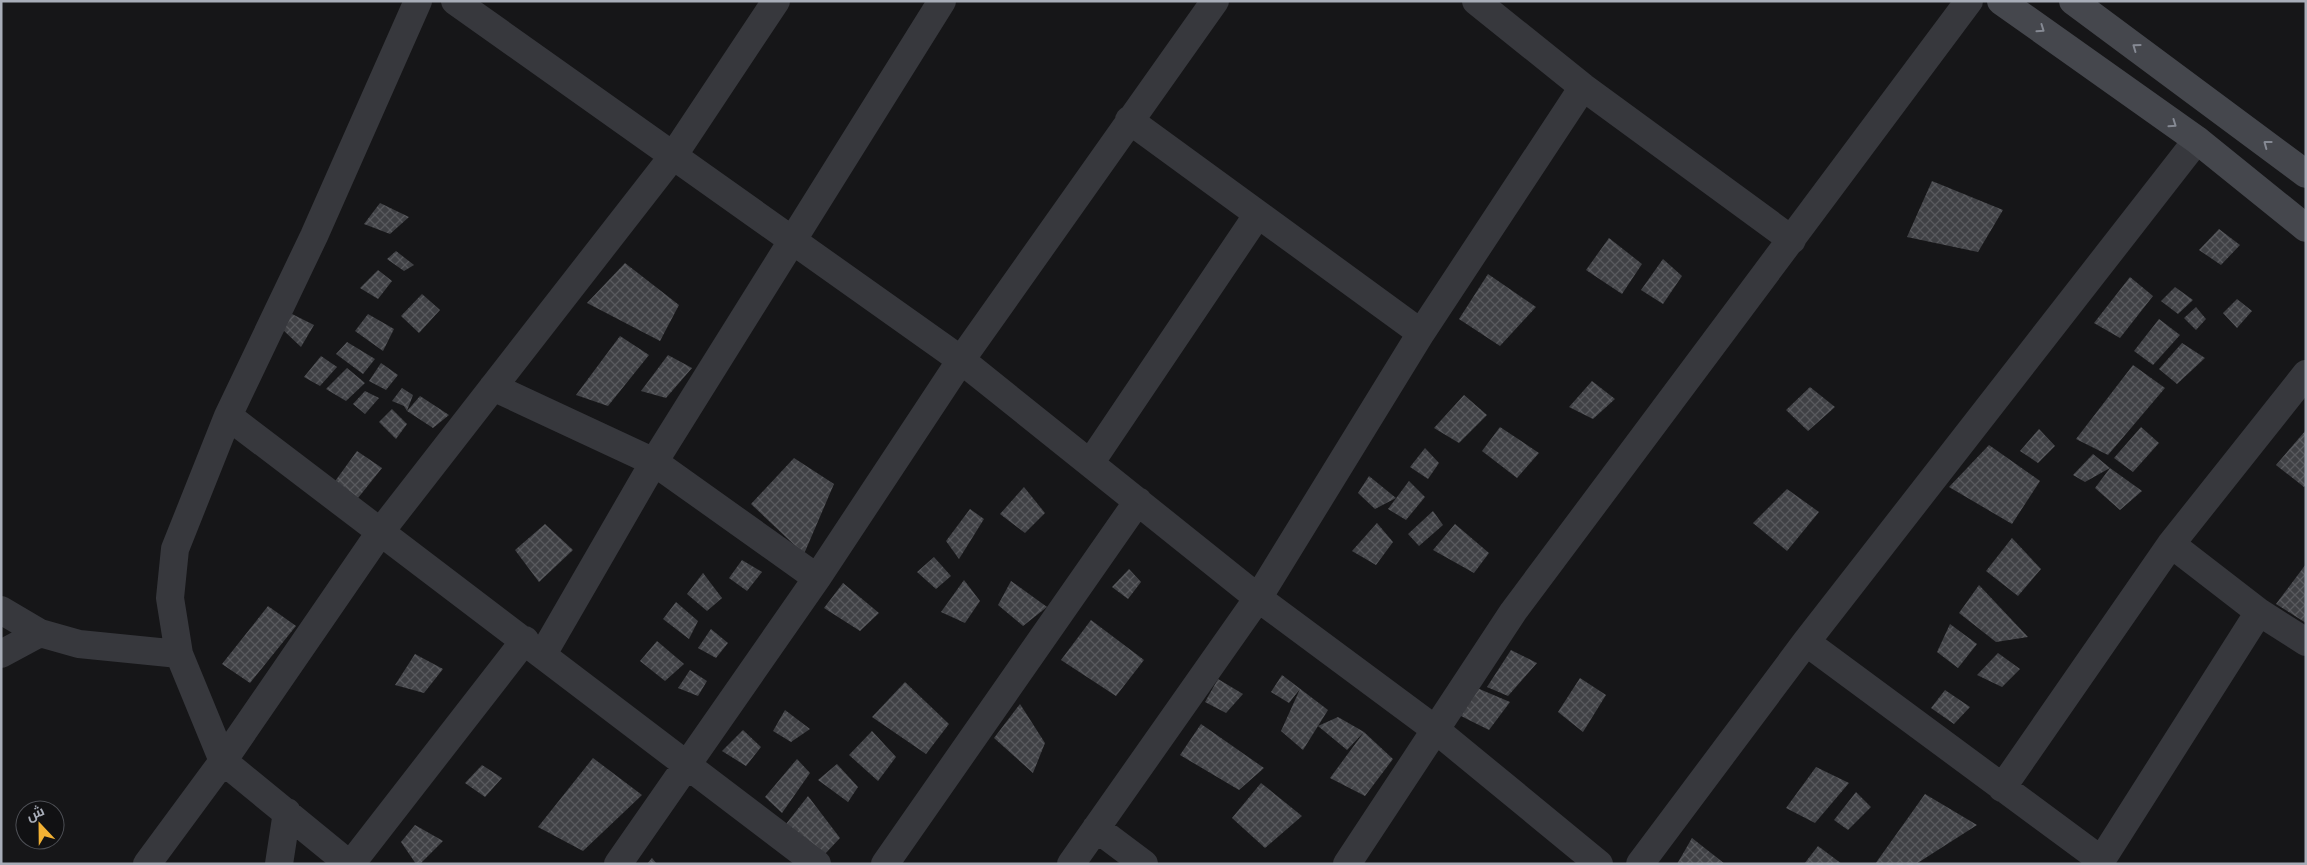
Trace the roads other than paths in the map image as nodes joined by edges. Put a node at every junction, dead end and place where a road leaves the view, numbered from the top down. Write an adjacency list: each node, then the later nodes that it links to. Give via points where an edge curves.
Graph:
1 (418, 1): 23 (street, via 314,236)
2 (455, 1): 13 (street)
3 (776, 1): 13 (street)
4 (942, 1): 17 (street)
5 (1215, 1): 11 (street)
6 (1476, 1): 10 (street)
7 (1969, 1): 18 (street)
8 (2001, 1): 12 (street, one-way to 12)
9 (2073, 1): 14 (street, one-way to 9)
10 (1583, 87): 18 (street); 19 (street)
11 (1129, 120): 15 (street); 20 (street)
12 (2197, 140): 16 (street); 34 (street)
13 (673, 156): 17 (street); 22 (street)
14 (2306, 174)
15 (1258, 214): 19 (street); 25 (street)
16 (2306, 228)
17 (794, 240): 20 (street); 24 (street)
18 (1792, 240): 39 (street, via 1513,612)
19 (1421, 334): 30 (street)
20 (960, 360): 25 (street); 29 (street)
21 (2306, 374): 28 (street)
22 (493, 387): 24 (street); 27 (street)
23 (228, 416): 27 (street); 38 (street, via 175,549 170,598)
24 (654, 462): 29 (street); 36 (street)
25 (1091, 462): 26 (street)
26 (1138, 501): 30 (street); 51 (street)
27 (381, 531): 36 (street); 40 (street)
28 (2171, 544): 32 (street); 42 (street)
29 (817, 578): 41 (street)
30 (1258, 598): 39 (street); 44 (street)
31 (1, 610): 33 (street)
32 (2259, 612): 35 (street); 45 (street)
33 (40, 633): 37 (street); 38 (street, via 79,644)
34 (1806, 642): 42 (street); 56 (street)
35 (2306, 642)
36 (534, 647): 41 (street); 48 (street)
37 (1, 654)
38 (179, 654): 40 (street)
39 (1436, 730): 54 (street); 55 (street)
40 (223, 762): 43 (street); 46 (street)
41 (688, 765): 49 (street); 50 (street)
42 (2002, 788): 45 (street)
43 (287, 812): 47 (street); 48 (street)
44 (1096, 828): 52 (street); 53 (street)
45 (2100, 862)
46 (147, 864)
47 (279, 864)
48 (350, 864)
49 (618, 864)
50 (817, 864)
51 (885, 864)
52 (1071, 864)
53 (1144, 864)
54 (1347, 864)
55 (1599, 864)
56 (1640, 864)

